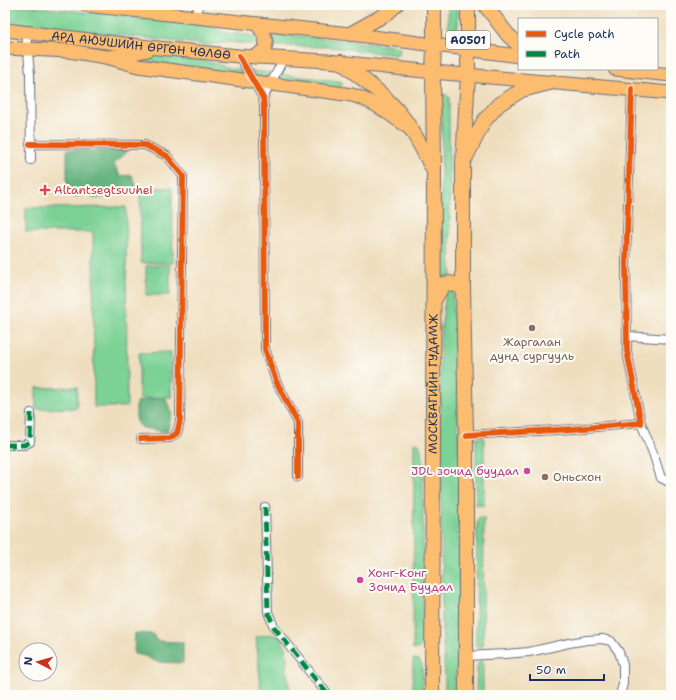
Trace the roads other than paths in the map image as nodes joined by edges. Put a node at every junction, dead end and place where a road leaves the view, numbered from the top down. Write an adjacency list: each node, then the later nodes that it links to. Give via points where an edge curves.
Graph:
1 (86, 5): 6 (main road)
2 (396, 5): 10 (highway, via 386,14)
3 (434, 5): 12 (highway, A0501)
4 (468, 5): 16 (highway, A0501)
5 (485, 5): 11 (highway)
6 (197, 11): 7 (main road)
7 (257, 24): 10 (main road); 20 (main road, via 264,34 266,43 265,48)
8 (5, 30): 9 (main road, АРД АЮУШИЙН ӨРГӨН ЧӨЛӨӨ)
9 (26, 32): 14 (main road, АРД АЮУШИЙН ӨРГӨН ЧӨЛӨӨ); 15 (street)
10 (350, 34): 12 (main road)
11 (518, 44)
12 (434, 46): 16 (main road); 25 (highway, A0501)
13 (5, 48): 15 (main road)
14 (158, 48): 17 (main road, АРД АЮУШИЙН ӨРГӨН ЧӨЛӨӨ); 19 (main road)
15 (28, 49): 19 (main road, via 69,51); 34 (street)
16 (468, 49): 18 (main road); 26 (highway, A0501)
17 (239, 56): 20 (main road, АРД АЮУШИЙН ӨРГӨН ЧӨЛӨӨ); 27 (street)
18 (518, 56)
19 (106, 57): 27 (main road, via 138,66)
20 (256, 57): 21 (main road, АРД АЮУШИЙН ӨРГӨН ЧӨЛӨӨ)
21 (284, 58): 22 (main road, АРД АЮУШИЙН ӨРГӨН ЧӨЛӨӨ); 29 (street)
22 (341, 62): 25 (main road, АРД АЮУШИЙН ӨРГӨН ЧӨЛӨӨ); 33 (highway, via 384,97)
23 (642, 70): 24 (main road)
24 (670, 71)
25 (432, 72): 26 (main road, АРД АЮУШИЙН ӨРГӨН ЧӨЛӨӨ); 37 (highway, МОСКВАГИЙН ГУДАМЖ)
26 (468, 75): 28 (main road, АРД АЮУШИЙН ӨРГӨН ЧӨЛӨӨ); 36 (highway)
27 (253, 82): 29 (main road); 32 (street)
28 (553, 82): 30 (main road, АРД АЮУШИЙН ӨРГӨН ЧӨЛӨӨ); 36 (highway, via 522,90 500,104 484,121)
29 (270, 84): 32 (street); 33 (main road, via 363,98)
30 (632, 89): 31 (main road, АРД АЮУШИЙН ӨРГӨН ЧӨЛӨӨ); 40 (street, via 626,262)
31 (671, 93)
32 (263, 98): 47 (street, via 265,349 276,381 298,423)
33 (412, 129): 37 (highway)
34 (30, 144): 35 (street); 45 (street, via 145,145 167,156 183,176 180,421 177,433 170,438)
35 (31, 160)
36 (463, 163): 38 (highway)
37 (434, 171): 39 (highway, МОСКВАГИЙН ГУДАМЖ)
38 (463, 289): 39 (highway, via 449,282 444,284); 44 (highway)
39 (434, 300): 52 (highway, МОСКВАГИЙН ГУДАМЖ)
40 (627, 336): 41 (street); 43 (street, via 627,351)
41 (671, 339)
42 (31, 413): 46 (street, via 30,442 24,445)
43 (642, 423): 44 (street, via 574,430); 48 (street, via 661,478)
44 (466, 435): 50 (highway)
45 (141, 439)
46 (5, 445)
47 (298, 477)
48 (671, 483)
49 (265, 507): 51 (street, via 268,612 274,627)
50 (466, 656): 53 (highway); 54 (street, via 529,652 587,640 611,641 619,652 623,665)
51 (328, 695)
52 (432, 695)
53 (466, 695)
54 (620, 695)

